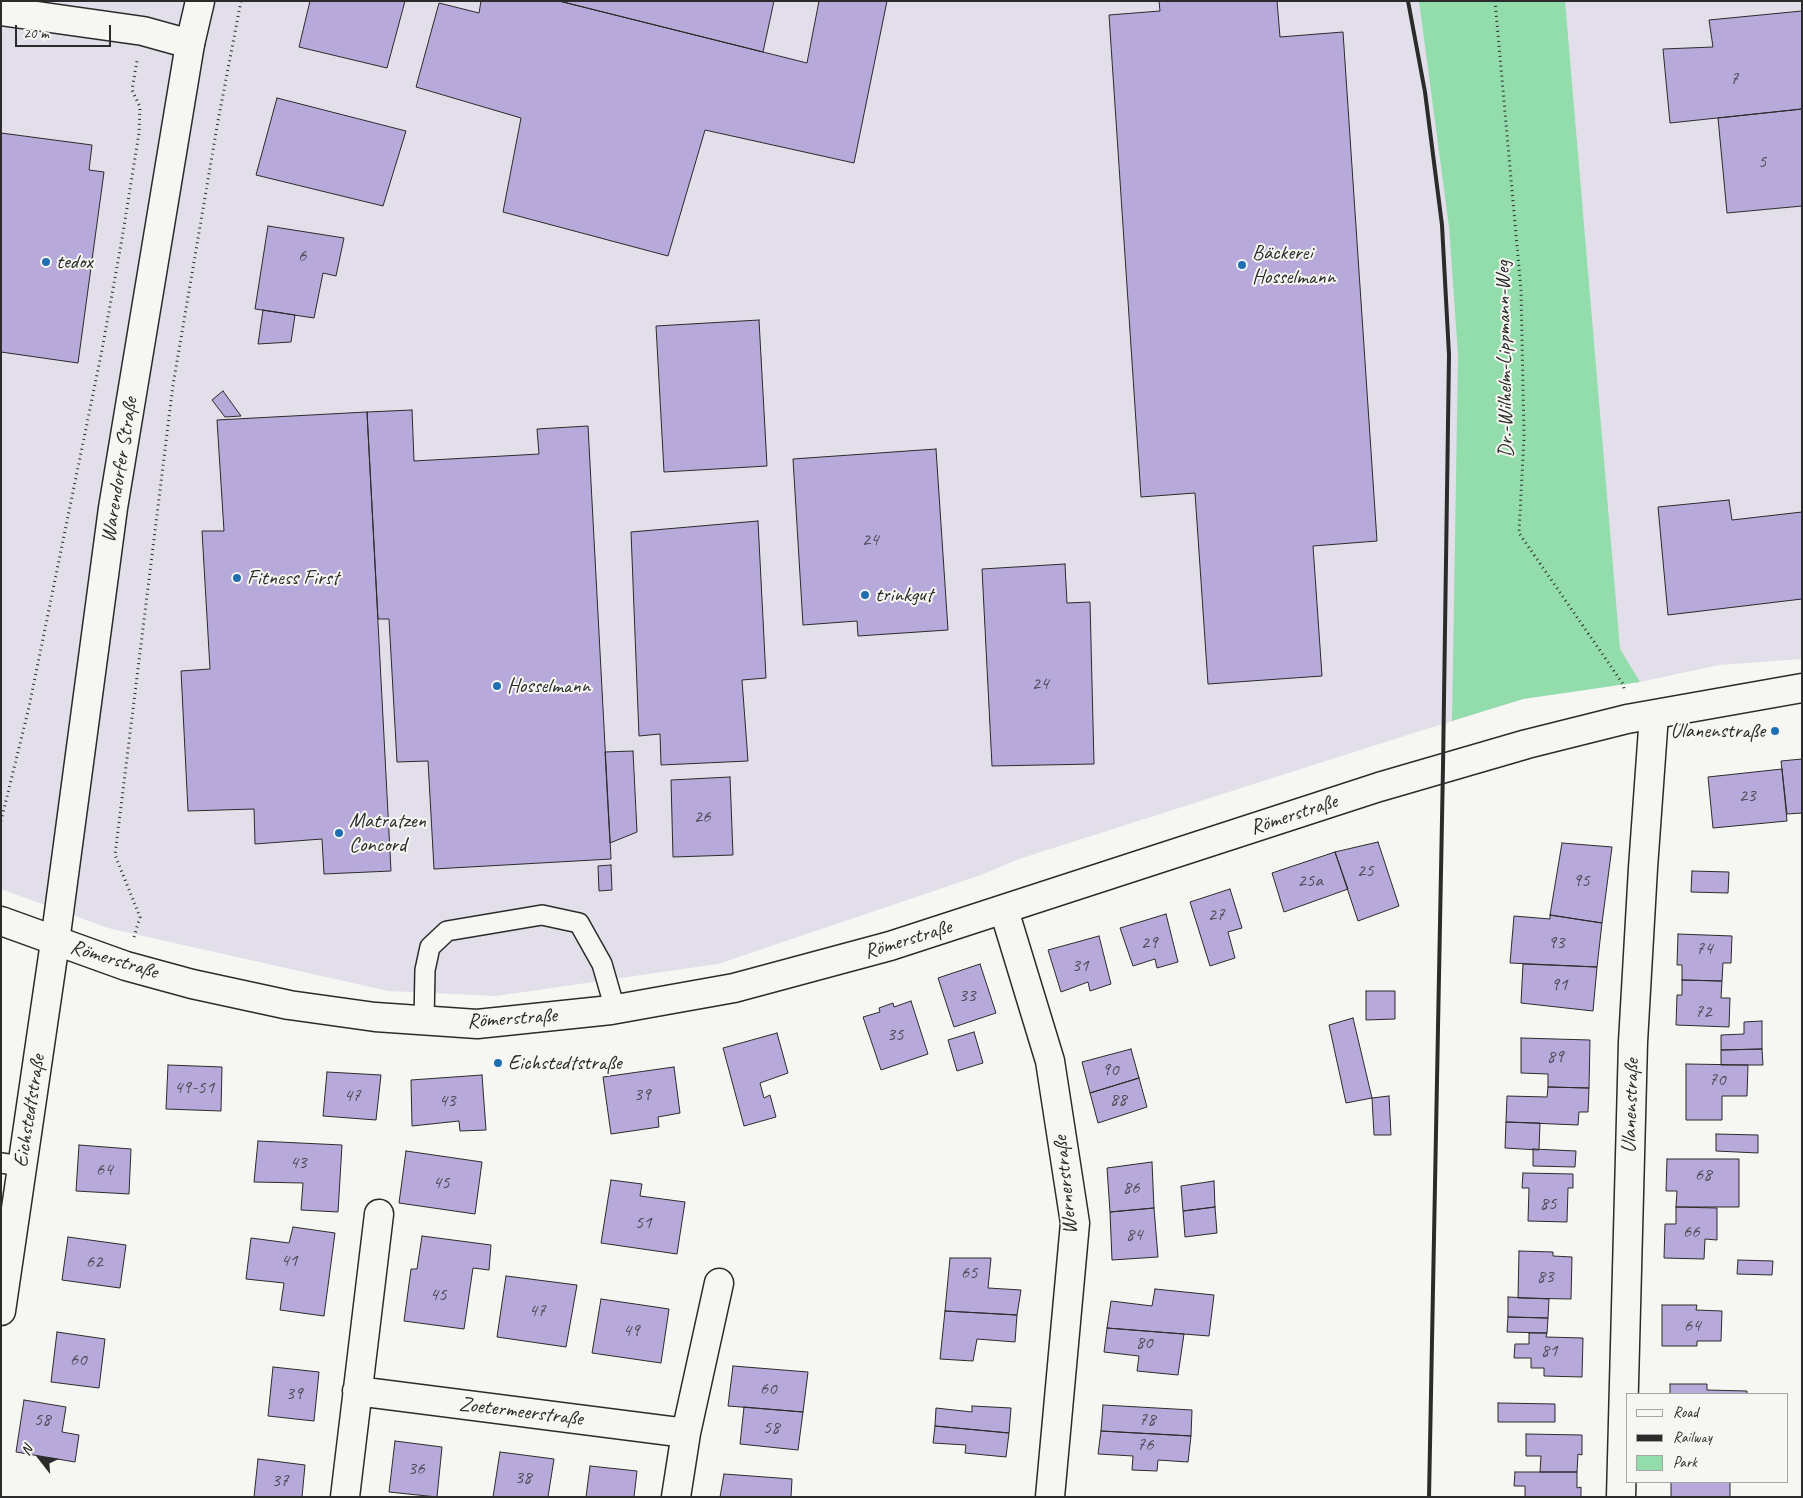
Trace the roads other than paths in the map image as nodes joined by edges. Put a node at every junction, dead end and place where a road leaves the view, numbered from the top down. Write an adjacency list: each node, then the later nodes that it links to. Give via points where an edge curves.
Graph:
1 (200, 1): 3 (street, Warendorfer Straße)
2 (1, 10): 3 (street, via 143,31)
3 (190, 44): 8 (street, Warendorfer Straße, via 114,508)
4 (1802, 688): 5 (street, Römerstraße)
5 (1654, 715): 6 (street, Römerstraße, via 1627,719 1443,767); 20 (street, Ulanenstraße, via 1633,1042)
6 (1004, 910): 9 (street, Römerstraße, via 890,946 734,988); 19 (street, Wernerstraße, via 1050,1061 1075,1223)
7 (1, 921): 8 (street, Römerstraße)
8 (55, 942): 10 (street, Römerstraße, via 192,984 289,1005 376,1018); 11 (street, Eichstedtstraße)
9 (615, 1009): 10 (street, Römerstraße, via 486,1024); 10 (lane, via 602,964 579,923 542,915 447,931 430,947 425,970)
10 (424, 1021)
11 (11, 1164): 14 (street, Eichstedtstraße)
12 (379, 1214): 15 (street)
13 (719, 1283): 16 (street)
14 (1, 1311)
15 (357, 1391): 16 (street, Zoetermeerstraße); 17 (street)
16 (686, 1433): 18 (street)
17 (345, 1497)
18 (676, 1497)
19 (1050, 1497)
20 (1621, 1497)

